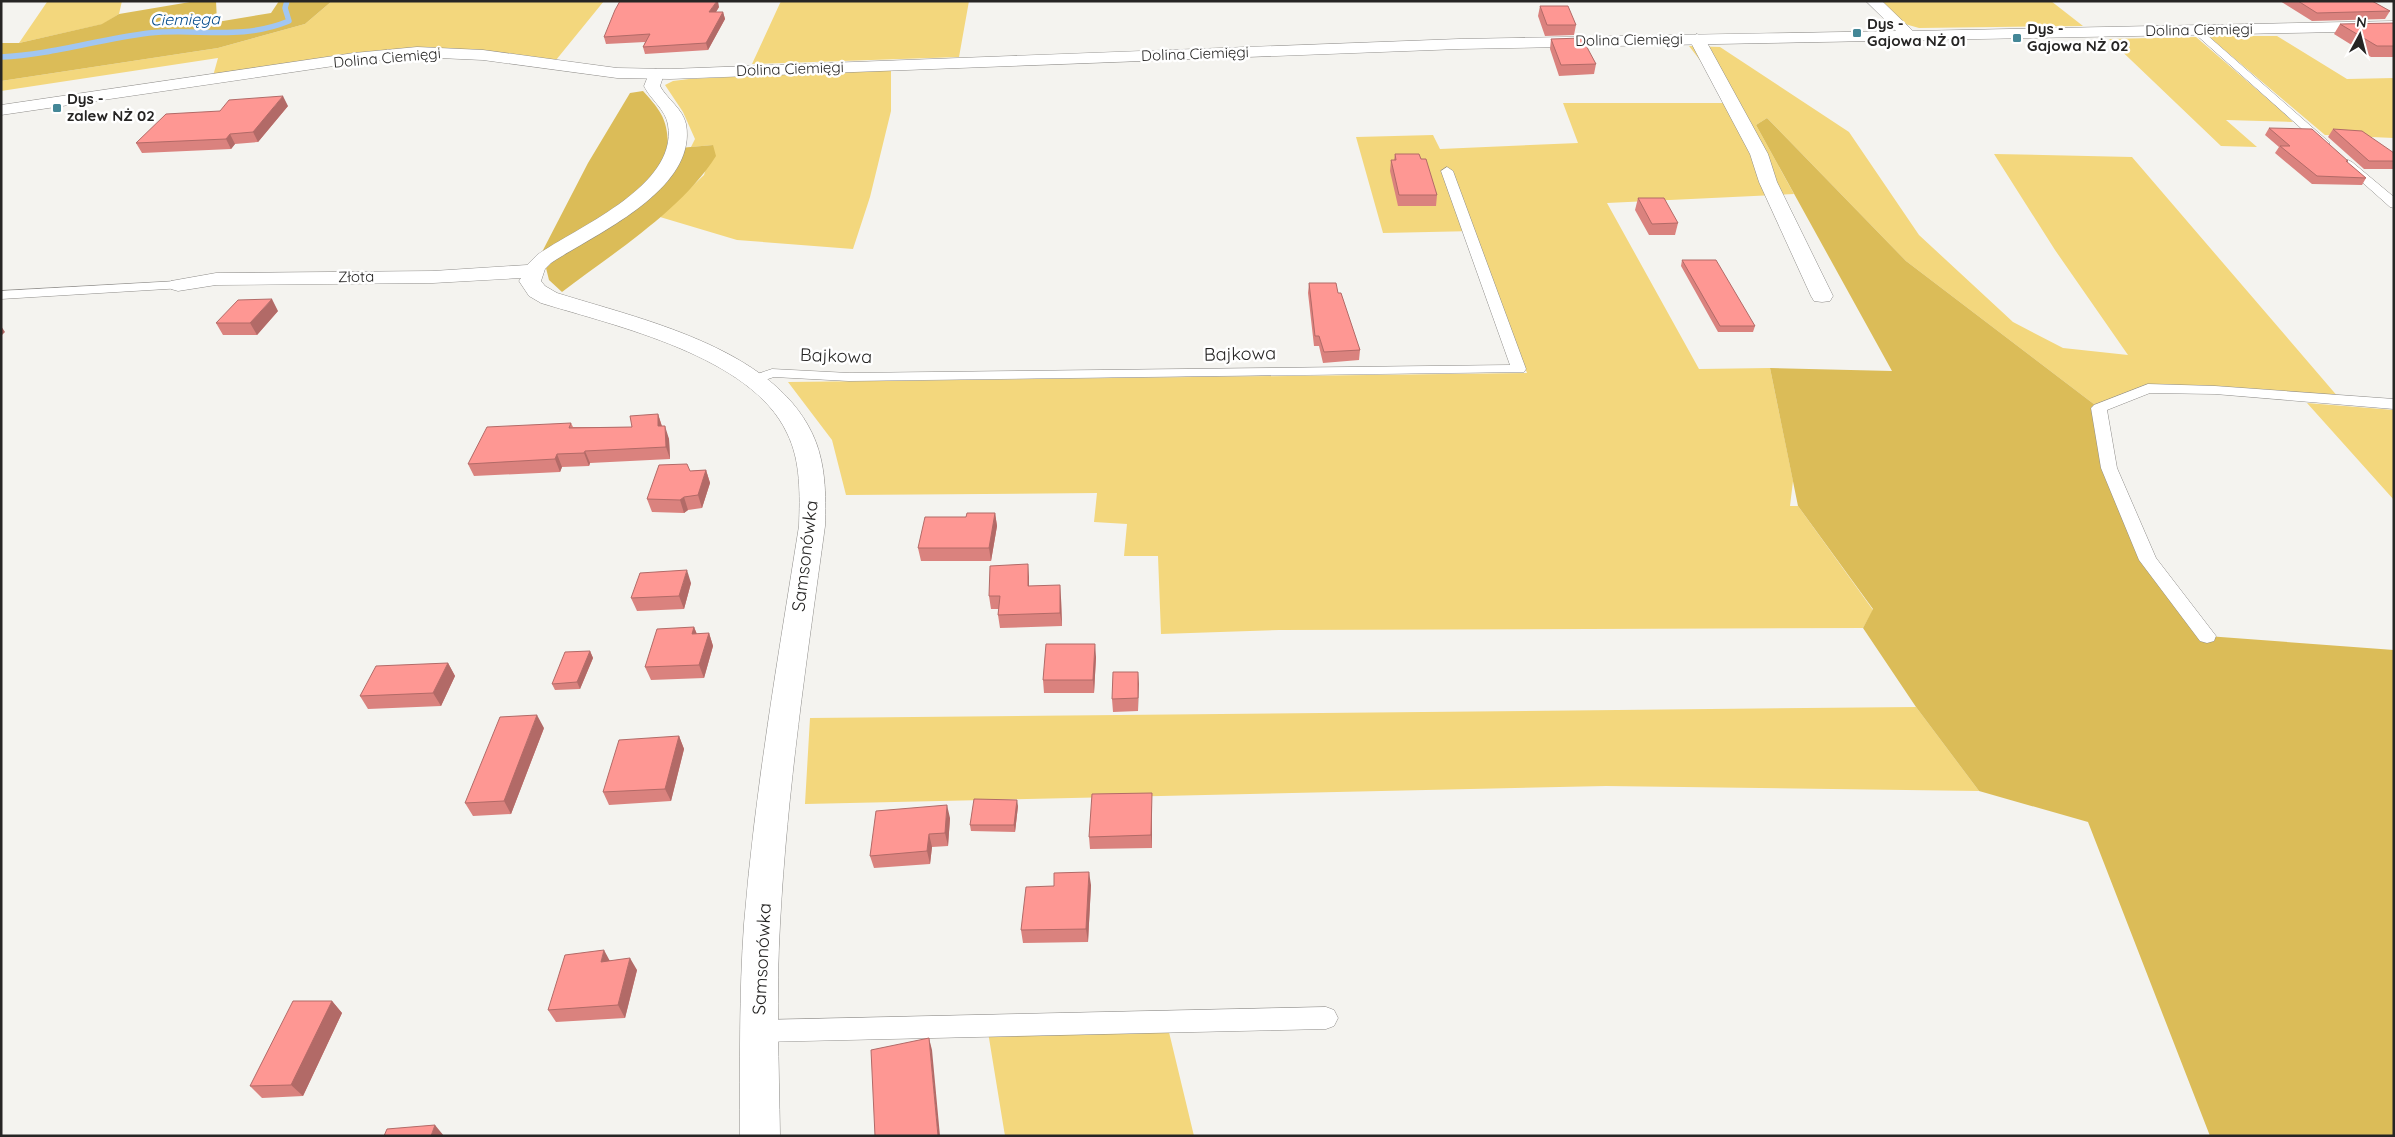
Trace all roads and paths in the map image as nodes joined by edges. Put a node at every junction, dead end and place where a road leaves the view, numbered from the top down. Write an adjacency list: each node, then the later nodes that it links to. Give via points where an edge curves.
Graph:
1 (1873, 1): 4 (street)
2 (2394, 26): 3 (street, Dolina Ciemięgi)
3 (2196, 30): 4 (street, Dolina Ciemięgi); 9 (lane)
4 (1909, 35): 5 (street, Dolina Ciemięgi)
5 (1697, 39): 6 (street, Dolina Ciemięgi, via 1459,44); 13 (street, via 1759,154 1768,182)
6 (656, 74): 7 (street, Dolina Ciemięgi, via 608,72 483,55 417,52 354,58); 10 (street, via 652,86 670,111 678,132 676,150 667,172 640,197 550,254)
7 (1, 110)
8 (1447, 171): 14 (lane, Bajkowa, via 1518,369 849,377 772,373)
9 (2394, 204)
10 (534, 271): 11 (street, Złota, via 433,277 216,279); 14 (street, Samsonówka, via 531,284 542,294 669,335 715,356)
11 (178, 285): 12 (lane)
12 (1, 294)
13 (1822, 296)
14 (753, 380): 18 (street, Samsonówka, via 781,404 800,433 810,463 813,502 770,836 760,960)
15 (2394, 404): 16 (lane, via 2148,388 2099,408 2109,468 2148,560)
16 (2207, 636)
17 (1326, 1018): 18 (lane)
18 (759, 1031): 19 (street, Samsonówka)
19 (760, 1136)

